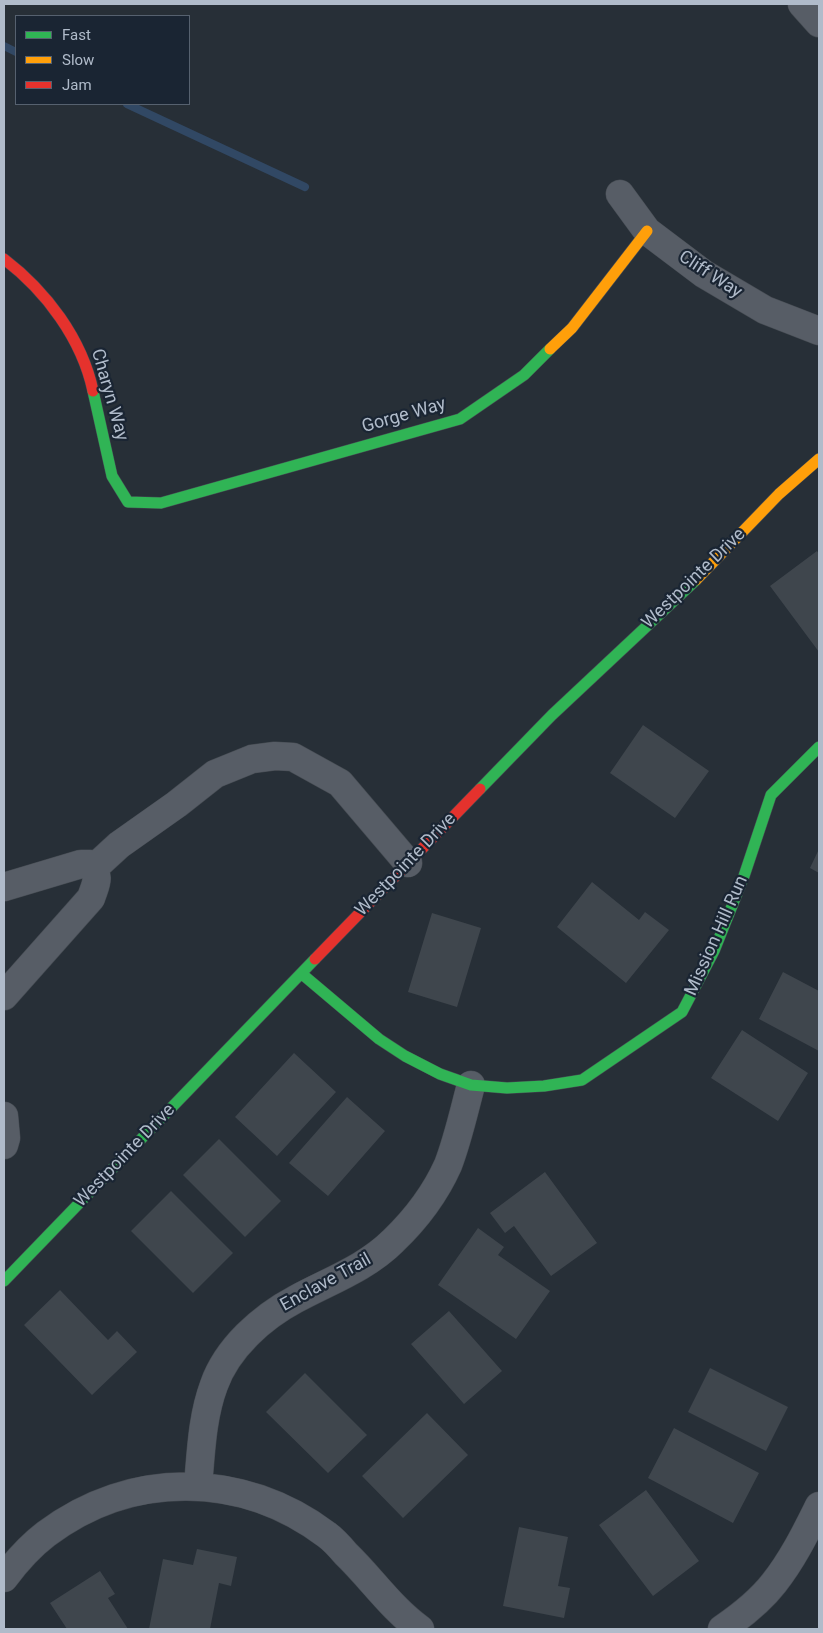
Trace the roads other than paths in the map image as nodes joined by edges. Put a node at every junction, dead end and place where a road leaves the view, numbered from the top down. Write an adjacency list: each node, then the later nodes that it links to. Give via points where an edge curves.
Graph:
1 (802, 4): 2 (street)
2 (819, 23)
3 (620, 194): 4 (street, Cliff Way)
4 (647, 231): 6 (street, Cliff Way, via 704,274 764,310); 8 (street, Gorge Way, via 572,328 524,375 460,419 161,503)
5 (4, 259): 8 (street, Charyn Way, via 43,297 76,343 90,381 112,476)
6 (819, 331)
7 (819, 460): 10 (street, Westpointe Drive, via 779,494 693,583 552,715)
8 (128, 502)
9 (819, 747): 15 (street, Mission Hill Run, via 771,795 741,885 714,951 682,1012 582,1080 507,1088)
10 (408, 863): 11 (street, via 340,783 293,757 275,756 252,759 215,774); 13 (street, Westpointe Drive)
11 (94, 868): 12 (street, via 90,864 80,864); 14 (street, via 97,880 91,898)
12 (4, 888)
13 (302, 974): 15 (street, Mission Hill Run, via 364,1027 405,1056); 18 (street, Westpointe Drive)
14 (4, 996)
15 (471, 1085): 19 (street, Enclave Trail, via 448,1164 434,1192 415,1218 392,1243 363,1265 270,1314 228,1358 214,1384 206,1414)
16 (4, 1116): 17 (street)
17 (4, 1145)
18 (4, 1281)
19 (198, 1486): 21 (street, via 136,1491 72,1516 44,1535 21,1556); 22 (street, via 245,1494 289,1511 328,1536 385,1598)
20 (819, 1506): 23 (street, via 799,1546 774,1584 747,1611)
21 (4, 1578)
22 (420, 1629)
23 (722, 1629)

